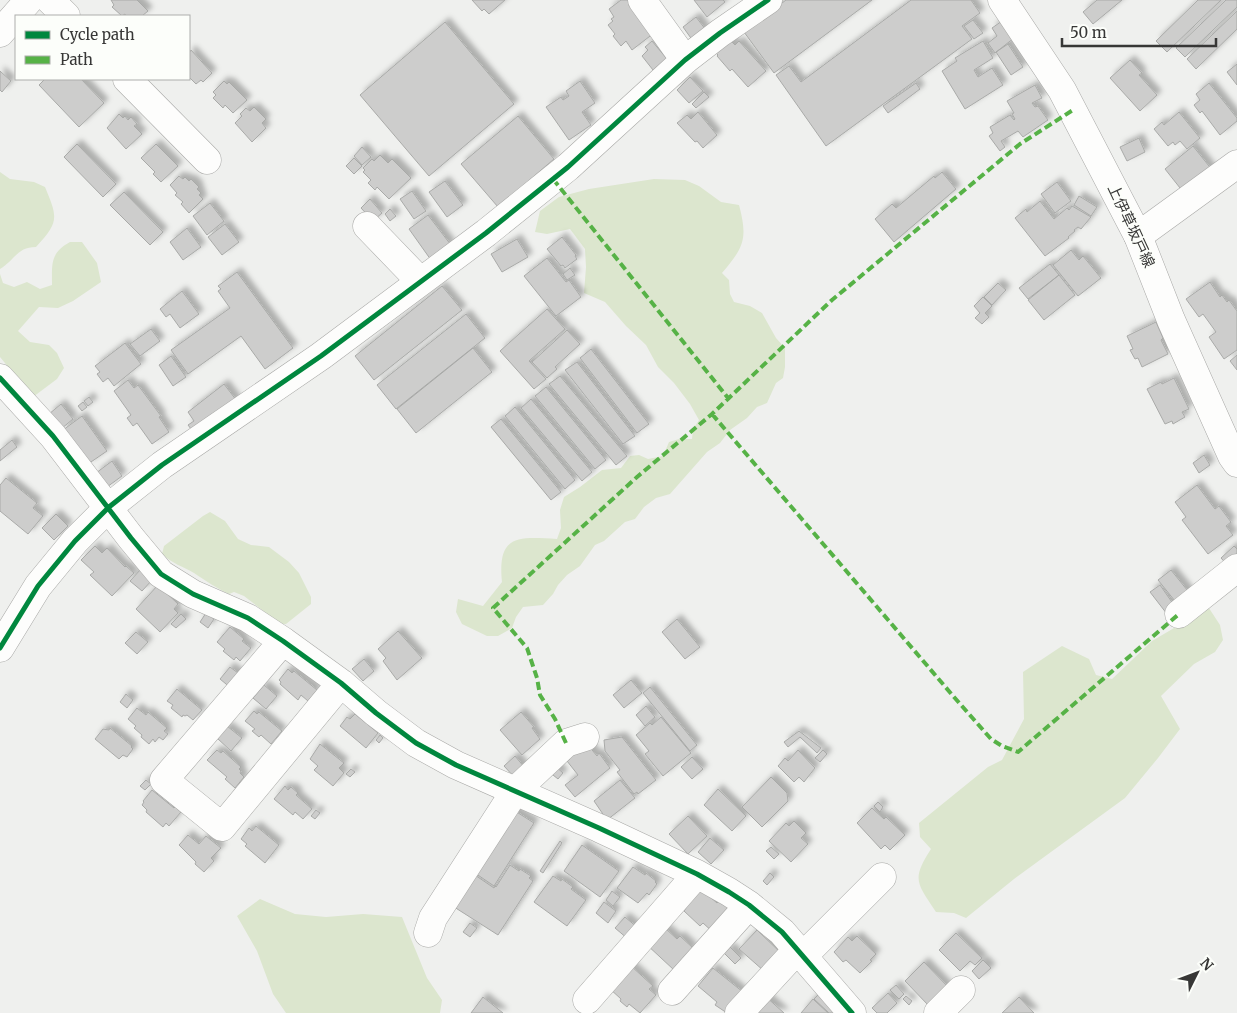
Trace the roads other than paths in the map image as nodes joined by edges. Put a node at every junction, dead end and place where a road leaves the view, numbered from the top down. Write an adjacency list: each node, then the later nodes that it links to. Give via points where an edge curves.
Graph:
1 (29, 0): 6 (street)
2 (50, 0): 7 (street)
3 (642, 0): 10 (street)
4 (1002, 0): 15 (street, 上伊草坂戸線, via 1062,90)
5 (752, 5): 10 (street)
6 (16, 15)
7 (65, 15)
8 (15, 16): 9 (street)
9 (0, 34)
10 (685, 60): 16 (street, via 568,167)
11 (128, 80): 12 (street)
12 (207, 160)
13 (1237, 164): 15 (street)
14 (368, 226): 16 (street)
15 (1138, 236): 18 (street, 上伊草坂戸線, via 1171,320)
16 (420, 281): 19 (street, via 313,361 162,465)
17 (0, 378): 19 (street, via 53,436)
18 (1237, 463)
19 (109, 507): 22 (street, via 161,574 193,594 248,618); 23 (street, via 75,541 38,586)
20 (1237, 568): 21 (street)
21 (1179, 614)
22 (283, 641): 24 (street); 24 (street, via 164,780 222,827)
23 (0, 648)
24 (341, 683): 26 (street, via 416,743)
25 (586, 737): 26 (street, via 566,743)
26 (514, 791): 27 (street); 30 (street, via 434,918)
27 (697, 874): 29 (street); 34 (street)
28 (882, 877): 31 (street)
29 (749, 904): 31 (street, via 782,932); 33 (street)
30 (428, 933)
31 (800, 953): 35 (street); 36 (street)
32 (961, 990): 37 (street)
33 (672, 991)
34 (587, 1000)
35 (739, 1013)
36 (852, 1013)
37 (938, 1013)

